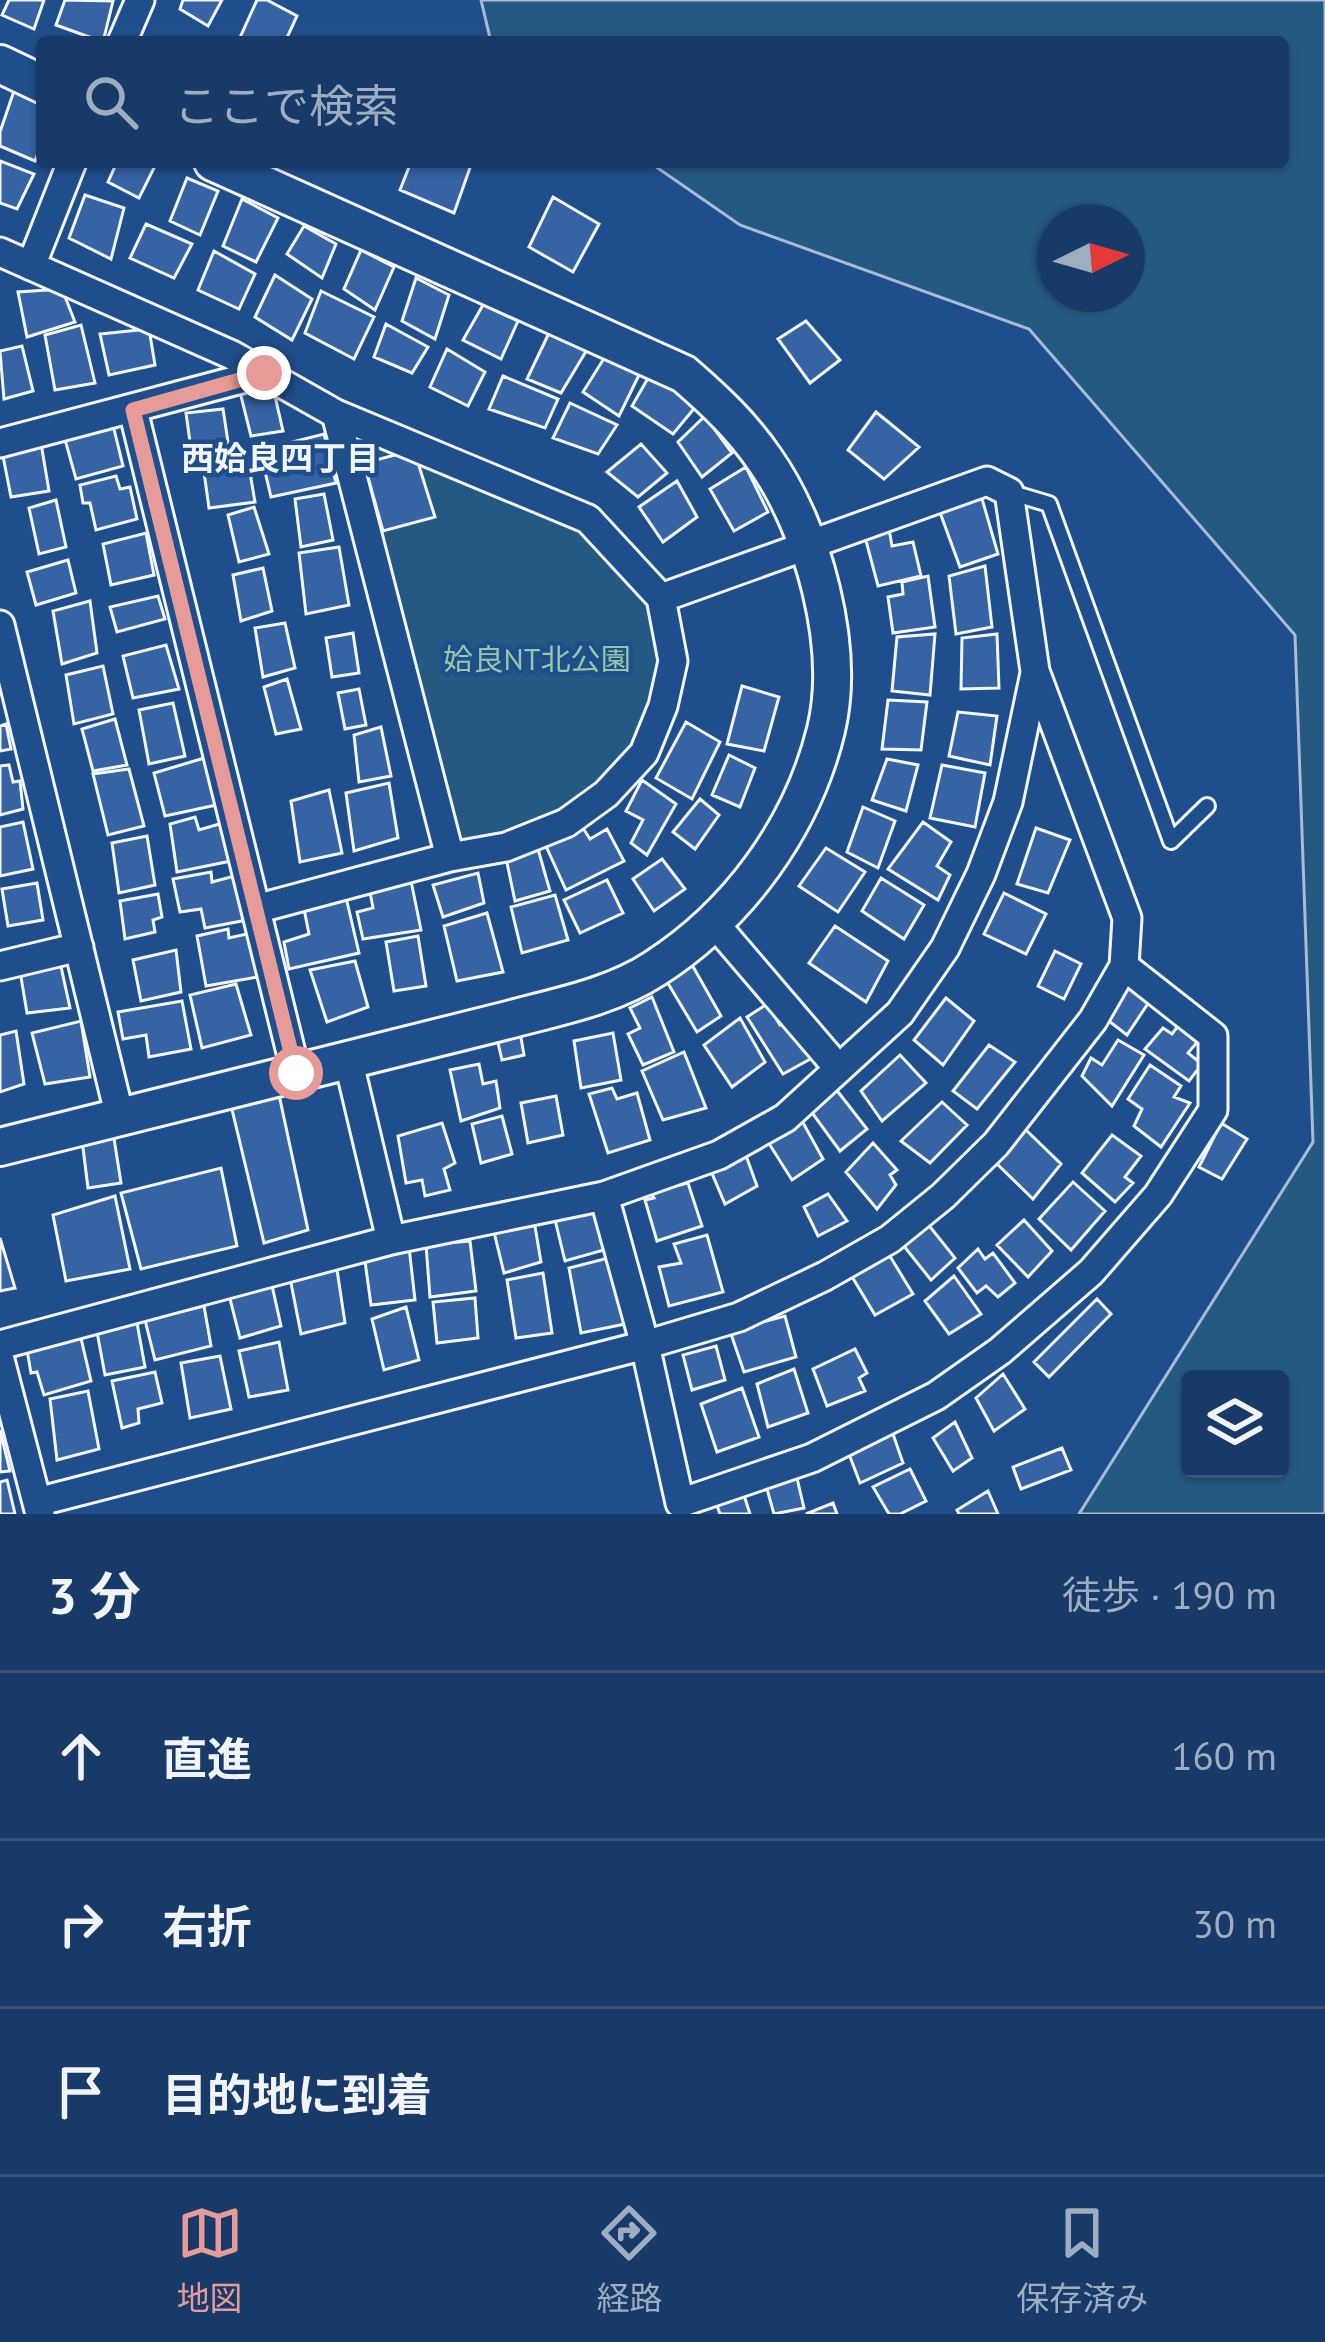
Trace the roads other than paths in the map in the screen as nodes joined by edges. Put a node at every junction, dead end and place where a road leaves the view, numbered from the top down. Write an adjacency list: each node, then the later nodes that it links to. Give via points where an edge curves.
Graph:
1 (140, 0): 2 (street)
2 (125, 36)
3 (0, 64): 4 (street)
4 (36, 81)
5 (70, 168): 8 (street)
6 (226, 168): 15 (street, via 684,374 768,463)
7 (0, 252): 8 (street)
8 (31, 266): 9 (street); 10 (street)
9 (0, 274)
10 (264, 373): 11 (street); 12 (street)
11 (133, 410): 13 (street); 21 (street)
12 (336, 414): 16 (street, via 588,519); 20 (street)
13 (0, 443)
14 (1009, 492): 15 (street, via 987,481); 18 (street); 19 (lane, via 1049,504 1171,841)
15 (809, 547): 16 (street); 22 (street, via 824,603 826,729 794,815)
16 (661, 598): 20 (street, via 673,661 644,753 566,824)
17 (0, 625): 23 (street)
18 (1035, 671): 25 (street, via 1127,918); 27 (street, via 1008,802 945,948 900,1013)
19 (1207, 806)
20 (450, 857): 21 (street)
21 (256, 909): 28 (street)
22 (715, 924): 26 (street, via 651,972 590,998); 27 (street)
23 (80, 946): 24 (street); 29 (street)
24 (0, 966)
25 (1124, 966): 34 (street, via 1093,1020 996,1144 890,1239 739,1317); 37 (street, via 1213,1036 1213,1110 1158,1196 1091,1272 936,1396 812,1458)
26 (348, 1059): 28 (street); 32 (street)
27 (839, 1069): 31 (street, via 785,1118 719,1155)
28 (296, 1073): 29 (street)
29 (120, 1117): 30 (street)
30 (0, 1148)
31 (604, 1196): 32 (street); 34 (street)
32 (392, 1240): 33 (street)
33 (0, 1345)
34 (645, 1346): 36 (street); 37 (street)
35 (0, 1360): 36 (street)
36 (38, 1508)
37 (681, 1509)

